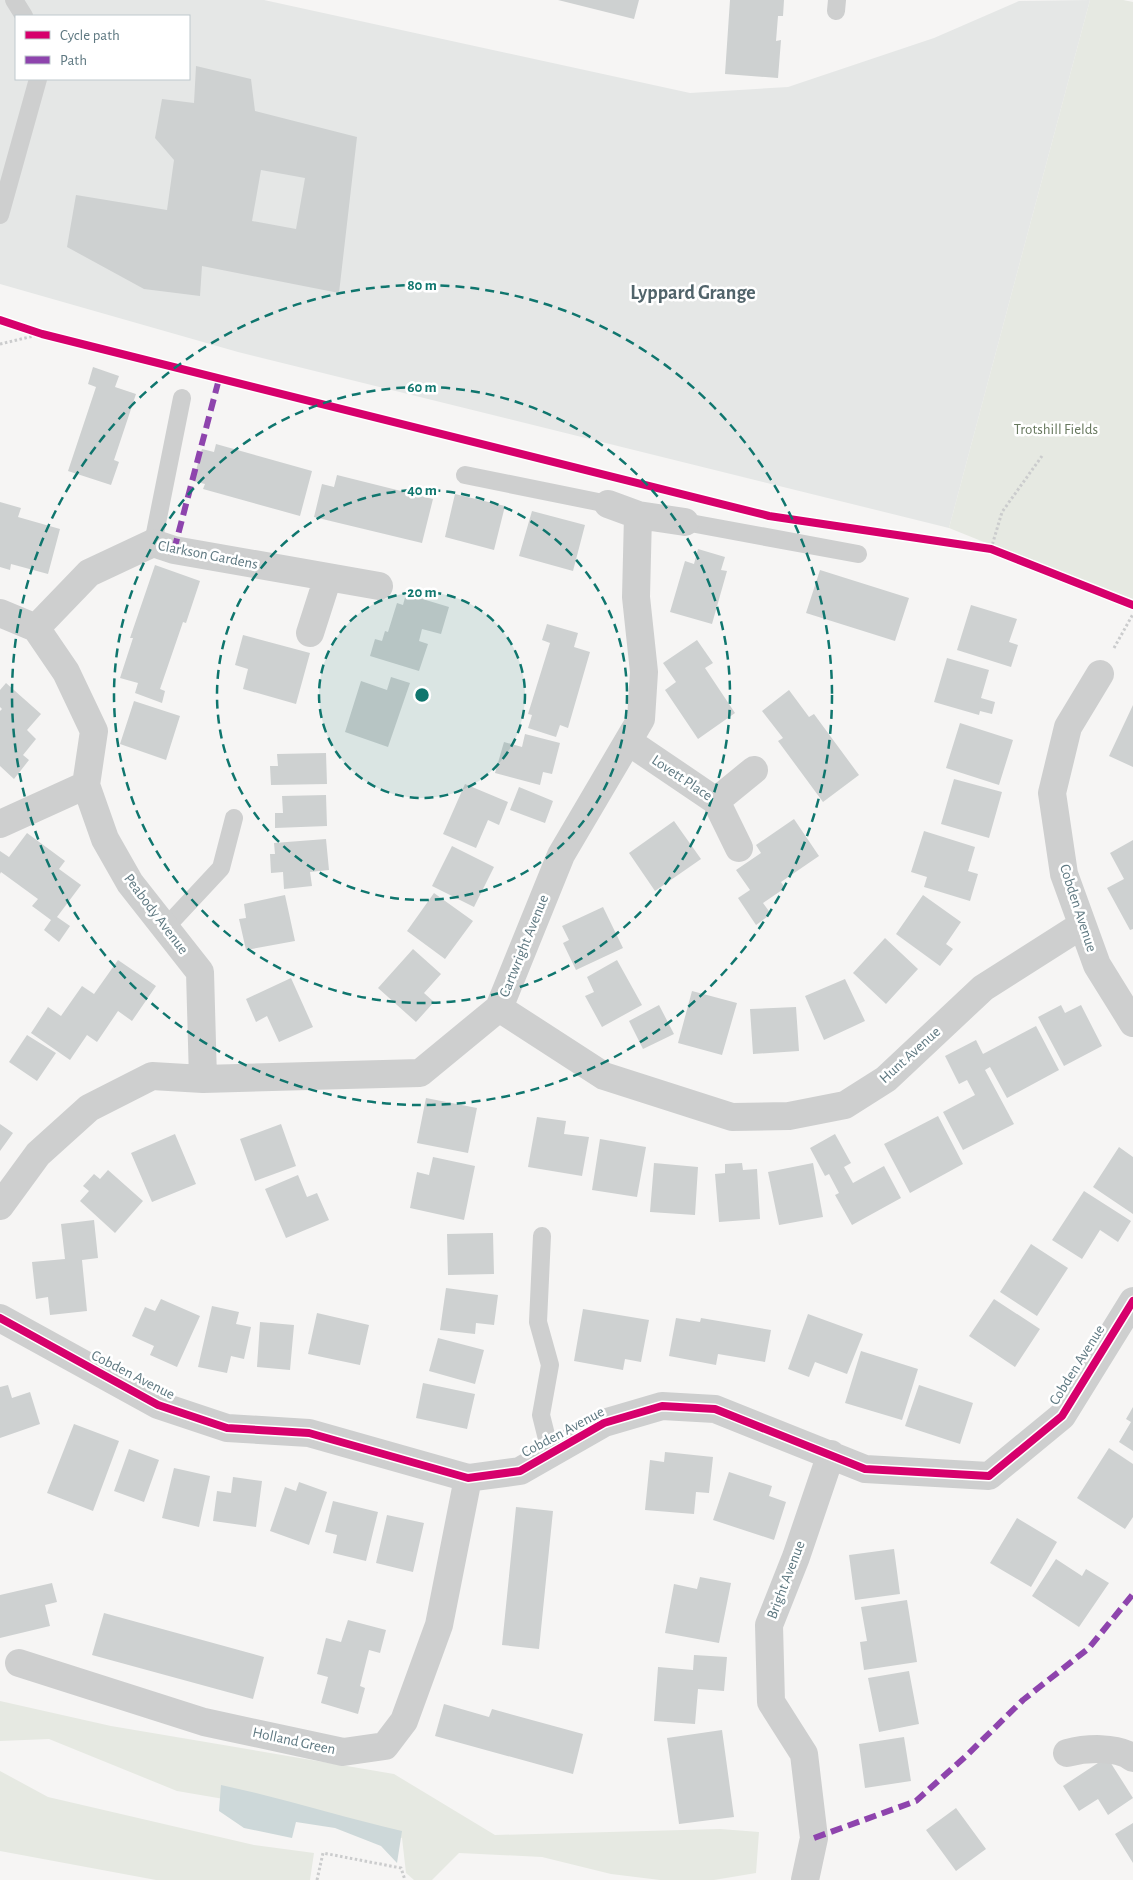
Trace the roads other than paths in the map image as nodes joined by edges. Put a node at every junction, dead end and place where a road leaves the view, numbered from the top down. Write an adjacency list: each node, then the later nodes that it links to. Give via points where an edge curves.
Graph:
1 (14, 0): 2 (lane)
2 (23, 15)
3 (38, 80): 4 (lane)
4 (0, 215)
5 (182, 398): 10 (lane)
6 (464, 475): 7 (lane)
7 (608, 504): 8 (street)
8 (638, 515): 9 (street); 18 (street, Cartwright Avenue, via 636,597 644,672 641,719)
9 (685, 522): 11 (lane)
10 (153, 543): 12 (street, Clarkson Gardens, via 174,550); 15 (street, Clarkson Gardens, via 89,573)
11 (858, 554)
12 (328, 578): 13 (street, Clarkson Gardens); 16 (street)
13 (379, 586)
14 (0, 613): 15 (street)
15 (36, 628): 20 (street, Peabody Avenue, via 66,672 94,731)
16 (310, 633)
17 (1100, 674): 25 (street, Cobden Avenue, via 1068,727 1052,793 1064,874)
18 (629, 742): 21 (street, Lovett Place); 27 (street, Cartwright Avenue, via 561,856)
19 (754, 770): 21 (street)
20 (86, 786): 23 (street); 26 (street, Peabody Avenue, via 105,839 130,883)
21 (716, 801): 24 (street, Lovett Place)
22 (234, 818): 26 (lane, via 221,868)
23 (0, 824)
24 (740, 848)
25 (1082, 925): 27 (street, Hunt Avenue, via 983,988 886,1079 845,1105 789,1116 732,1118 604,1076); 28 (street, Cobden Avenue, via 1096,966)
26 (166, 927): 29 (street, Peabody Avenue, via 200,972)
27 (499, 1008): 29 (street, Cartwright Avenue, via 420,1073)
28 (1133, 1023)
29 (203, 1079): 30 (street, Cartwright Avenue, via 152,1076 89,1108 38,1154)
30 (0, 1206)
31 (542, 1236): 35 (lane, via 538,1322 550,1365 541,1415)
32 (1133, 1301): 34 (street, Cobden Avenue, via 1062,1416 989,1476 864,1469)
33 (0, 1318): 36 (street, Cobden Avenue, via 158,1405 226,1428 309,1433)
34 (831, 1454): 35 (street, Cobden Avenue, via 715,1409 662,1406 604,1423); 40 (street, Bright Avenue, via 769,1625 772,1702 804,1754 814,1838)
35 (551, 1455): 36 (street, Cobden Avenue, via 520,1471)
36 (468, 1478): 37 (street, Holland Green, via 439,1625 404,1722 385,1746 343,1752 204,1722)
37 (19, 1662)
38 (1067, 1753): 39 (street, via 1082,1749 1125,1752)
39 (1133, 1758)
40 (805, 1880)

